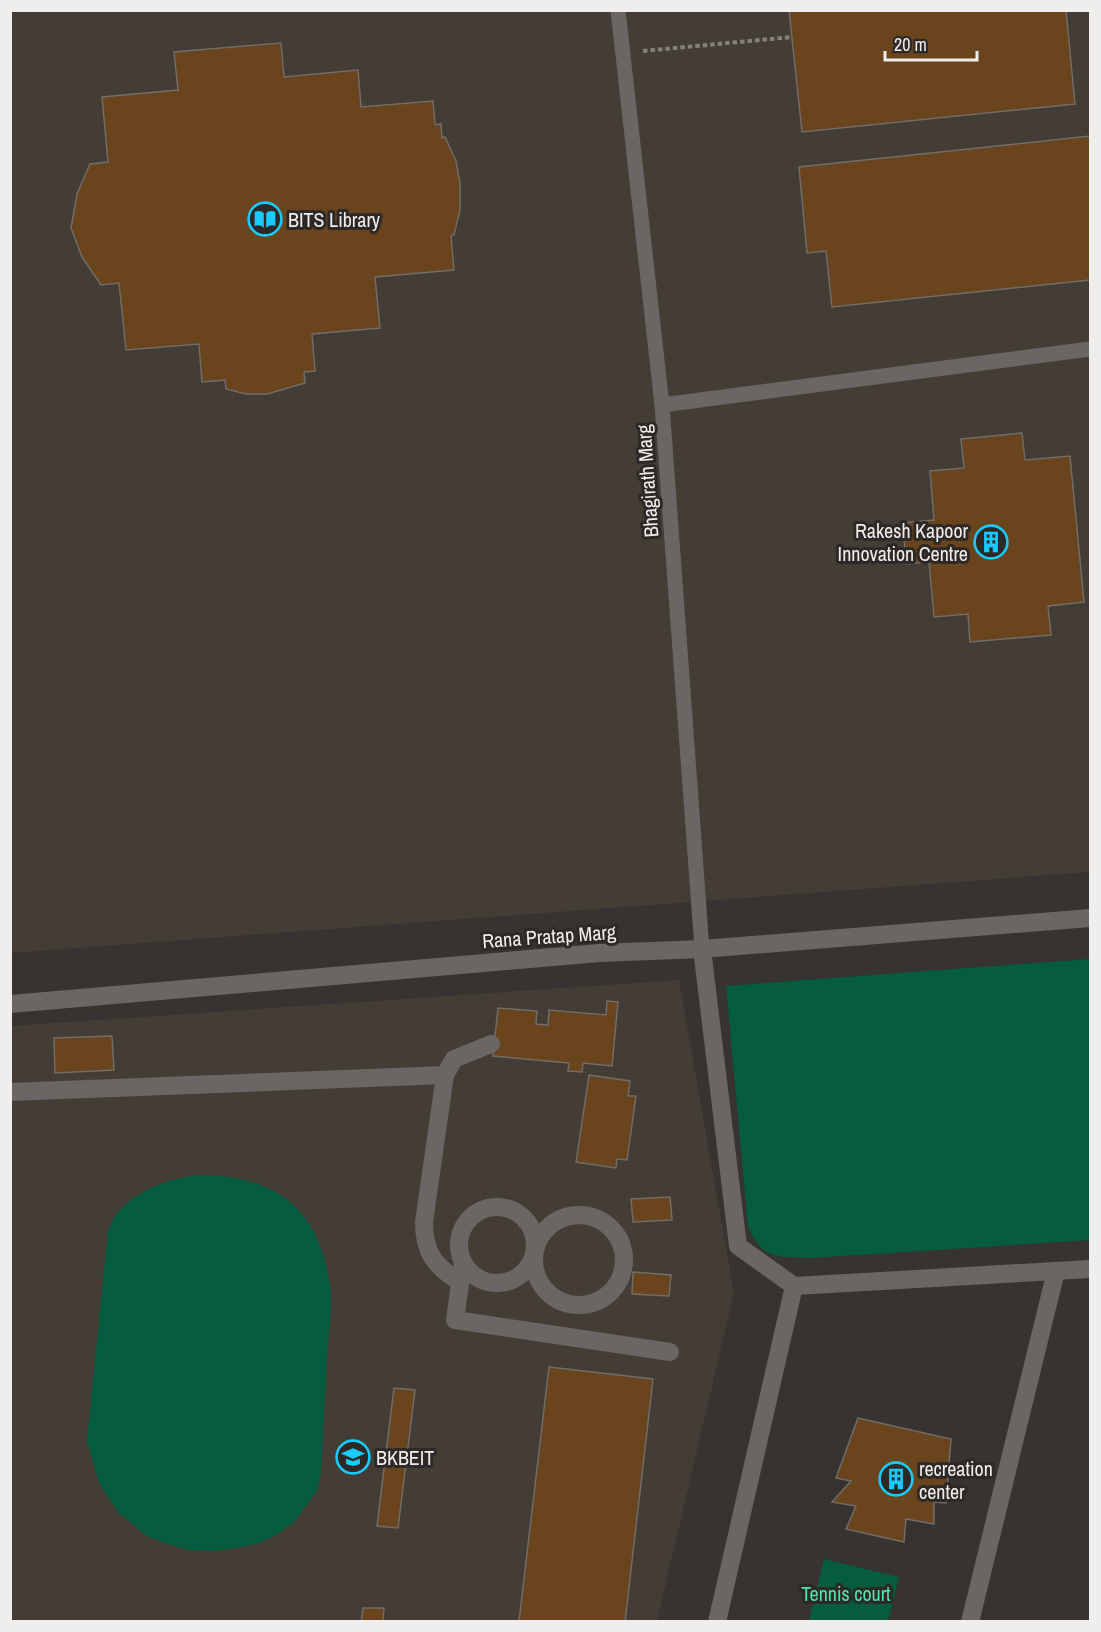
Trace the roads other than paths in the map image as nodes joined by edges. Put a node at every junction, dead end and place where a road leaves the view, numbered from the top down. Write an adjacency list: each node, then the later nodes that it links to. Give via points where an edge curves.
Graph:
1 (618, 10): 3 (lane, Bhagirath Marg)
2 (1090, 349): 3 (lane)
3 (662, 405): 5 (lane, Bhagirath Marg)
4 (1090, 918): 5 (street, Rana Pratap Marg)
5 (702, 949): 6 (street, Rana Pratap Marg, via 599,953); 15 (street, via 738,1246)
6 (10, 1004)
7 (491, 1044): 8 (street, via 454,1059)
8 (445, 1075): 9 (street); 14 (street, via 424,1241 444,1272)
9 (10, 1092)
10 (534, 1257): 10 (street, via 538,1240 549,1226 564,1217 581,1215 598,1219 613,1229 622,1245 624,1262 620,1279 609,1293 594,1302 577,1305 559,1300 545,1290 536,1275); 11 (street, via 526,1270 500,1284 485,1282); 11 (street, via 531,1228 522,1216 494,1207 468,1220 460,1233)
11 (463, 1262): 14 (street)
12 (1090, 1269): 13 (street)
13 (1056, 1271): 15 (street); 18 (street)
14 (460, 1282): 16 (street, via 455,1320)
15 (794, 1286): 17 (street)
16 (670, 1352)
17 (717, 1622)
18 (970, 1622)

